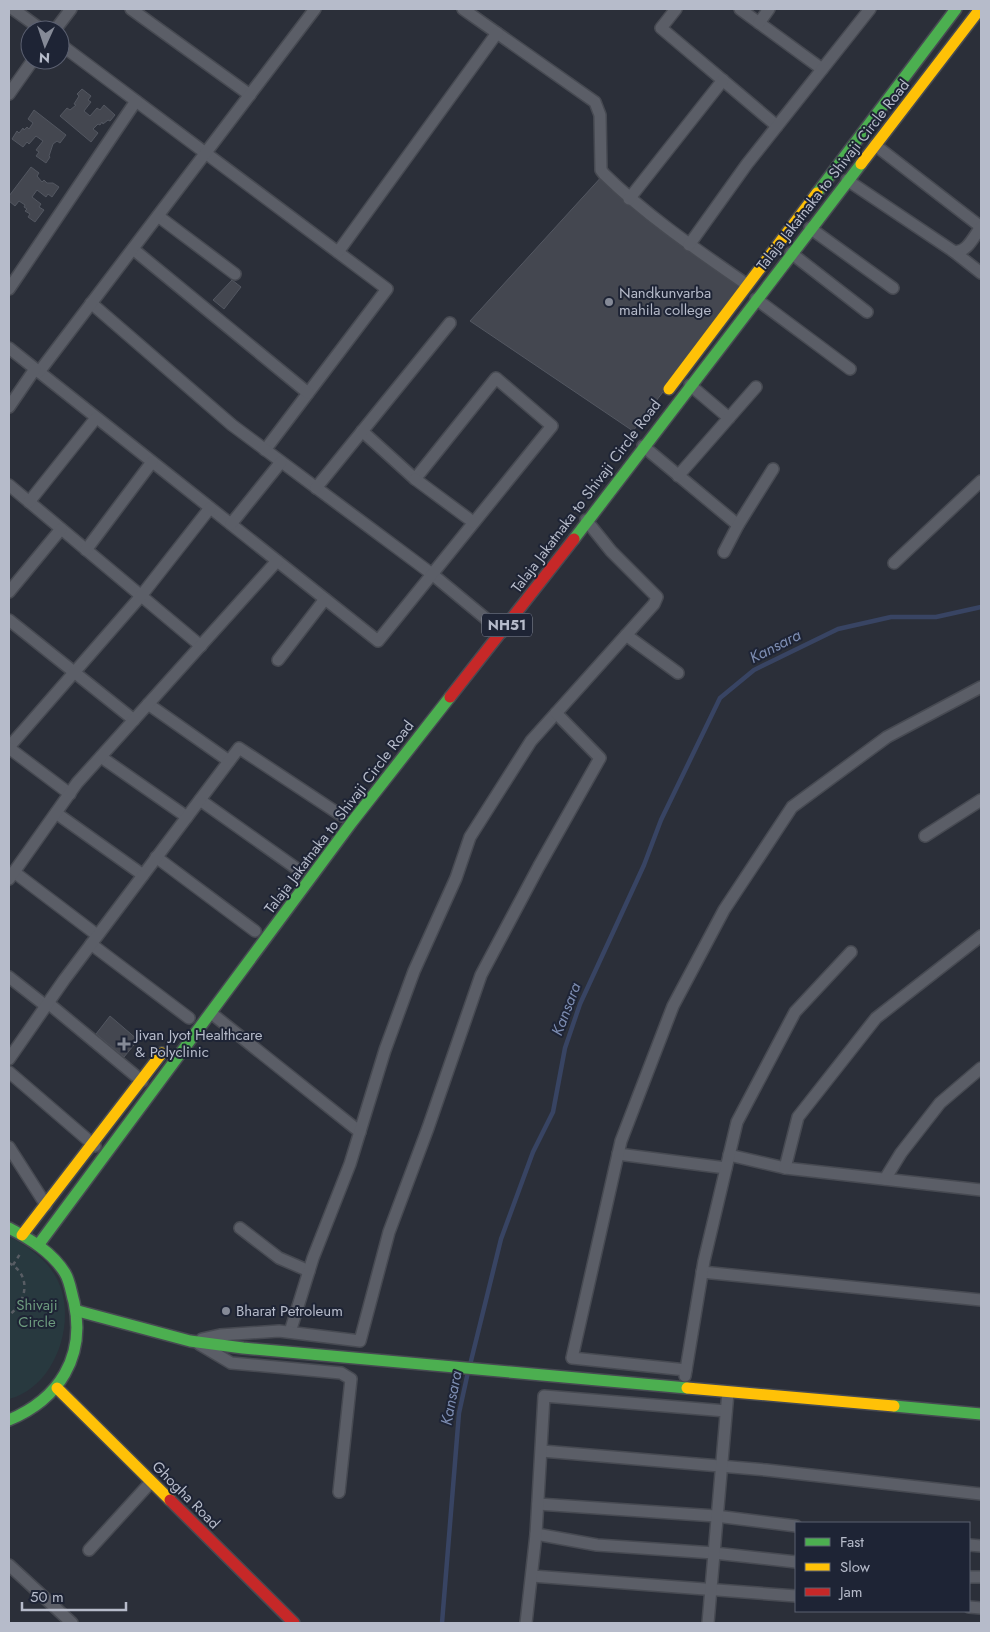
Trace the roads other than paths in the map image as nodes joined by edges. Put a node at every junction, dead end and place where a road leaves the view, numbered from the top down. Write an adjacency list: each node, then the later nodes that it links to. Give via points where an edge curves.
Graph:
1 (13, 9): 12 (street)
2 (71, 9): 13 (street)
3 (131, 9): 21 (street)
4 (315, 9): 21 (street)
5 (463, 9): 15 (street)
6 (676, 9): 19 (street, via 661,28)
7 (740, 9): 14 (street)
8 (769, 9): 14 (street)
9 (870, 9): 17 (street)
10 (956, 9): 38 (main road, Talaja Jakatnaka to Shivaji Circle Road)
11 (980, 9): 24 (main road, Talaja Jakatnaka to Shivaji Circle Road / NH51)
12 (28, 20)
13 (63, 20)
14 (759, 23): 17 (street)
15 (497, 33): 27 (street, via 595,102 600,115 601,170); 34 (street)
16 (70, 52): 22 (street)
17 (822, 69): 23 (street)
18 (26, 70): 20 (street)
19 (723, 80): 23 (street); 27 (street)
20 (9, 94)
21 (250, 95): 25 (street)
22 (136, 101): 25 (street); 40 (street)
23 (778, 126): 31 (street)
24 (874, 145): 26 (main road, Talaja Jakatnaka to Shivaji Circle Road / NH51); 29 (street)
25 (206, 153): 28 (street); 34 (street)
26 (847, 180): 30 (main road, Talaja Jakatnaka to Shivaji Circle Road / NH51); 33 (street)
27 (630, 199): 31 (street)
28 (158, 216): 32 (street); 37 (street)
29 (981, 227): 33 (street, via 964,249)
30 (810, 228): 35 (main road, Talaja Jakatnaka to Shivaji Circle Road / NH51); 39 (street)
31 (689, 245): 38 (street)
32 (132, 249): 42 (street); 50 (street)
33 (953, 250): 36 (street)
34 (338, 252): 50 (street, via 387,289)
35 (792, 253): 41 (main road, Talaja Jakatnaka to Shivaji Circle Road / NH51); 43 (street)
36 (981, 273)
37 (235, 274)
38 (746, 284): 51 (main road, Talaja Jakatnaka to Shivaji Circle Road)
39 (893, 288)
40 (9, 289)
41 (756, 299): 46 (street); 48 (main road, Talaja Jakatnaka to Shivaji Circle Road / NH51)
42 (91, 303): 47 (street); 57 (street)
43 (867, 312)
44 (450, 323): 55 (street)
45 (9, 348): 47 (street)
46 (850, 369)
47 (37, 371): 52 (street); 53 (street)
48 (690, 385): 54 (street); 56 (main road, Talaja Jakatnaka to Shivaji Circle Road / NH51)
49 (756, 387): 54 (street)
50 (308, 393): 57 (street)
51 (664, 395)
52 (9, 407)
53 (96, 418): 58 (street); 66 (street)
54 (729, 418): 61 (street)
55 (362, 431): 62 (street); 65 (street)
56 (643, 446): 61 (street); 68 (main road, Talaja Jakatnaka to Shivaji Circle Road / NH51)
57 (265, 450): 59 (street)
58 (152, 462): 67 (street); 73 (street)
59 (281, 462): 65 (street); 70 (street)
60 (773, 469): 71 (street)
61 (678, 476): 71 (street)
62 (415, 479): 69 (street); 69 (street, via 496,378 552,426)
63 (981, 481): 76 (street)
64 (9, 485): 66 (street)
65 (316, 488): 77 (street)
66 (29, 502): 72 (street)
67 (210, 508): 70 (street); 79 (street)
68 (586, 520): 84 (main road, Talaja Jakatnaka to Shivaji Circle Road / NH51); 85 (street, via 611,551 657,597)
69 (474, 522): 77 (street)
70 (230, 524): 75 (street)
71 (738, 525): 74 (street)
72 (61, 529): 73 (street); 78 (street)
73 (86, 550): 79 (street)
74 (724, 552)
75 (277, 561): 80 (street); 86 (street)
76 (894, 563)
77 (432, 574): 80 (street, via 378,641); 83 (street)
78 (9, 592)
79 (141, 596): 86 (street); 88 (street)
80 (325, 599): 87 (street)
81 (504, 608): 83 (main road, Talaja Jakatnaka to Shivaji Circle Road / NH51)
82 (9, 620): 88 (street)
83 (493, 624): 84 (street); 101 (main road, Talaja Jakatnaka to Shivaji Circle Road / NH51)
84 (502, 632): 114 (main road, Talaja Jakatnaka to Shivaji Circle Road / NH51, via 352,822)
85 (626, 635): 89 (street); 92 (street)
86 (201, 646): 91 (street)
87 (278, 660)
88 (74, 672): 93 (street); 94 (street)
89 (678, 674)
90 (981, 687): 124 (street, via 887,736 792,807 724,910 673,1006)
91 (148, 704): 93 (street); 96 (street)
92 (556, 713): 121 (street, via 531,741 470,837 456,878 414,971); 140 (street, via 600,758 481,975 389,1232 360,1341)
93 (134, 720): 95 (street)
94 (9, 748): 97 (street)
95 (101, 757): 97 (street); 102 (street)
96 (229, 761): 98 (street); 101 (street, via 239,748)
97 (70, 794): 100 (street)
98 (200, 800): 102 (street); 105 (street)
99 (981, 800): 103 (street)
100 (56, 813): 106 (street); 107 (street)
101 (342, 816): 105 (main road, Talaja Jakatnaka to Shivaji Circle Road / NH51)
102 (187, 817): 104 (street)
103 (925, 836)
104 (156, 857): 106 (street); 108 (street)
105 (303, 867)
106 (143, 875): 110 (street)
107 (10, 876): 110 (street)
108 (255, 931)
109 (981, 936): 128 (street, via 876,1018 798,1117)
110 (94, 940): 113 (street); 115 (street)
111 (851, 952): 126 (street, via 795,1012 737,1122)
112 (9, 977): 113 (street)
113 (47, 1005): 117 (street); 120 (street)
114 (210, 1013): 121 (street); 125 (main road, Talaja Jakatnaka to Shivaji Circle Road / NH51)
115 (189, 1019)
116 (171, 1042): 120 (main road)
117 (9, 1059)
118 (981, 1068): 129 (street, via 940,1103)
119 (9, 1072): 122 (street)
120 (142, 1081): 122 (main road)
121 (360, 1132): 136 (street)
122 (93, 1144): 125 (street); 131 (main road)
123 (9, 1147): 131 (street)
124 (618, 1154): 127 (street); 142 (street, via 572,1358)
125 (105, 1155): 135 (main road, Talaja Jakatnaka to Shivaji Circle Road / NH51)
126 (729, 1155): 127 (street); 128 (street)
127 (726, 1168): 137 (street)
128 (785, 1168): 129 (street)
129 (885, 1179): 130 (street)
130 (981, 1190)
131 (46, 1205): 134 (main road)
132 (9, 1228): 134 (main road)
133 (240, 1228): 136 (street, via 279,1258)
134 (22, 1235): 135 (main road)
135 (39, 1244): 139 (main road, via 65,1274)
136 (309, 1271): 140 (street)
137 (702, 1272): 138 (street); 142 (street)
138 (981, 1300)
139 (78, 1311): 141 (main road); 143 (main road, via 76,1352)
140 (290, 1332): 141 (street, via 220,1335)
141 (193, 1342): 144 (main road); 152 (street, via 231,1363 341,1374 351,1379)
142 (686, 1370): 144 (street)
143 (57, 1388): 148 (main road, via 26,1415); 151 (main road, Ghogha Road)
144 (683, 1388): 145 (main road)
145 (728, 1392): 146 (street); 147 (main road)
146 (726, 1411): 149 (street, via 544,1396); 150 (street)
147 (981, 1414)
148 (9, 1420)
149 (542, 1451): 150 (street); 154 (street)
150 (721, 1466): 153 (street); 155 (street)
151 (151, 1482): 158 (street); 165 (main road, Ghogha Road)
152 (339, 1492)
153 (981, 1494)
154 (538, 1504): 155 (street); 157 (street)
155 (716, 1516): 156 (street); 159 (street)
156 (795, 1526)
157 (536, 1534): 159 (street, via 597,1545); 162 (street)
158 (89, 1550)
159 (714, 1553): 160 (street); 163 (street)
160 (795, 1562)
161 (9, 1565): 166 (street)
162 (532, 1576): 163 (street); 167 (street)
163 (712, 1590): 164 (street); 168 (street)
164 (795, 1596)
165 (291, 1622)
166 (72, 1623)
167 (526, 1623)
168 (708, 1623)

